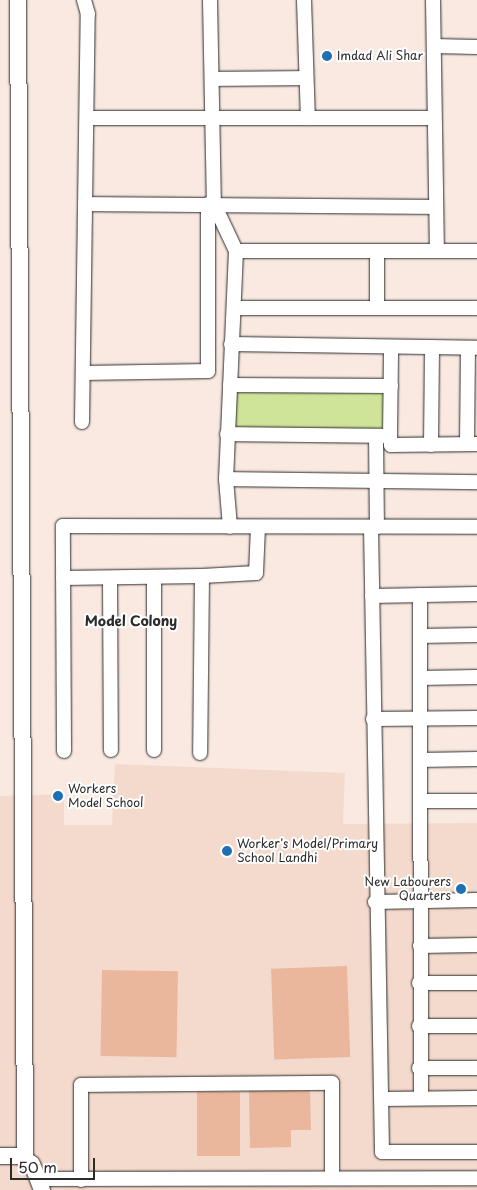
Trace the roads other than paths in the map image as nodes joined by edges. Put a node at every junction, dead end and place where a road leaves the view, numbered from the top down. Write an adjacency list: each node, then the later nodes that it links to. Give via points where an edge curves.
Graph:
1 (18, 0): 82 (street)
2 (84, 0): 10 (street, via 88,14)
3 (210, 0): 9 (street)
4 (304, 0): 8 (street)
5 (433, 0): 6 (street)
6 (434, 46): 7 (street); 13 (street)
7 (477, 47)
8 (306, 78): 9 (street); 12 (street)
9 (212, 79): 11 (street)
10 (86, 118): 11 (street); 14 (street)
11 (212, 118): 12 (street); 15 (street)
12 (308, 118): 13 (street)
13 (434, 118): 16 (street)
14 (85, 204): 15 (street); 28 (street)
15 (211, 204): 16 (street); 18 (street); 28 (street, via 208,371)
16 (434, 207): 20 (street)
17 (477, 250): 20 (street)
18 (236, 251): 19 (street); 21 (street)
19 (377, 251): 20 (street); 22 (street)
20 (437, 251)
21 (235, 308): 22 (street); 24 (street)
22 (377, 308): 23 (street)
23 (477, 308)
24 (231, 344): 25 (street); 29 (street)
25 (391, 348): 26 (street); 30 (street)
26 (432, 348): 27 (street); 36 (street)
27 (472, 348): 35 (street)
28 (83, 373): 31 (street)
29 (230, 385): 30 (street); 32 (street)
30 (391, 386): 34 (street)
31 (82, 422)
32 (228, 434): 33 (street); 37 (street)
33 (376, 436): 34 (street); 38 (street)
34 (390, 436): 36 (street, via 391,445)
35 (472, 444): 36 (street)
36 (431, 445)
37 (226, 480): 38 (street); 40 (street)
38 (376, 481): 39 (street); 42 (street)
39 (477, 482)
40 (230, 527): 41 (street); 45 (street, via 63,526)
41 (258, 527): 42 (street); 44 (street, via 256,573)
42 (374, 527): 43 (street); 50 (street)
43 (477, 527)
44 (202, 576): 47 (street); 61 (street)
45 (63, 578): 46 (street); 60 (street)
46 (110, 578): 47 (street); 58 (street)
47 (154, 578): 59 (street)
48 (477, 594): 49 (street)
49 (420, 595): 50 (street); 52 (street)
50 (372, 596): 57 (street)
51 (477, 635): 52 (street)
52 (420, 636): 54 (street)
53 (477, 677): 54 (street)
54 (420, 678): 55 (street)
55 (419, 718): 56 (street); 57 (street); 63 (street)
56 (477, 718)
57 (373, 719): 68 (street)
58 (110, 750)
59 (154, 750)
60 (64, 751)
61 (200, 753)
62 (477, 759): 63 (street)
63 (420, 760): 64 (street)
64 (420, 801): 65 (street); 66 (street)
65 (477, 801)
66 (418, 899): 67 (street); 68 (street); 70 (street)
67 (477, 900)
68 (375, 902): 79 (street)
69 (477, 945): 70 (street)
70 (420, 946): 71 (street)
71 (419, 983): 72 (street); 73 (street)
72 (477, 983)
73 (419, 1026): 74 (street); 75 (street)
74 (477, 1026)
75 (419, 1068): 76 (street); 77 (street)
76 (477, 1068)
77 (421, 1098): 78 (street); 79 (street)
78 (477, 1098)
79 (382, 1099): 80 (street, via 382,1152)
80 (477, 1152)
81 (0, 1156): 82 (street)
82 (25, 1159): 86 (street)
83 (332, 1178): 84 (street); 85 (street); 85 (street, via 332,1083 313,1083 81,1085)
84 (477, 1178)
85 (81, 1180): 86 (street)
86 (42, 1185)

